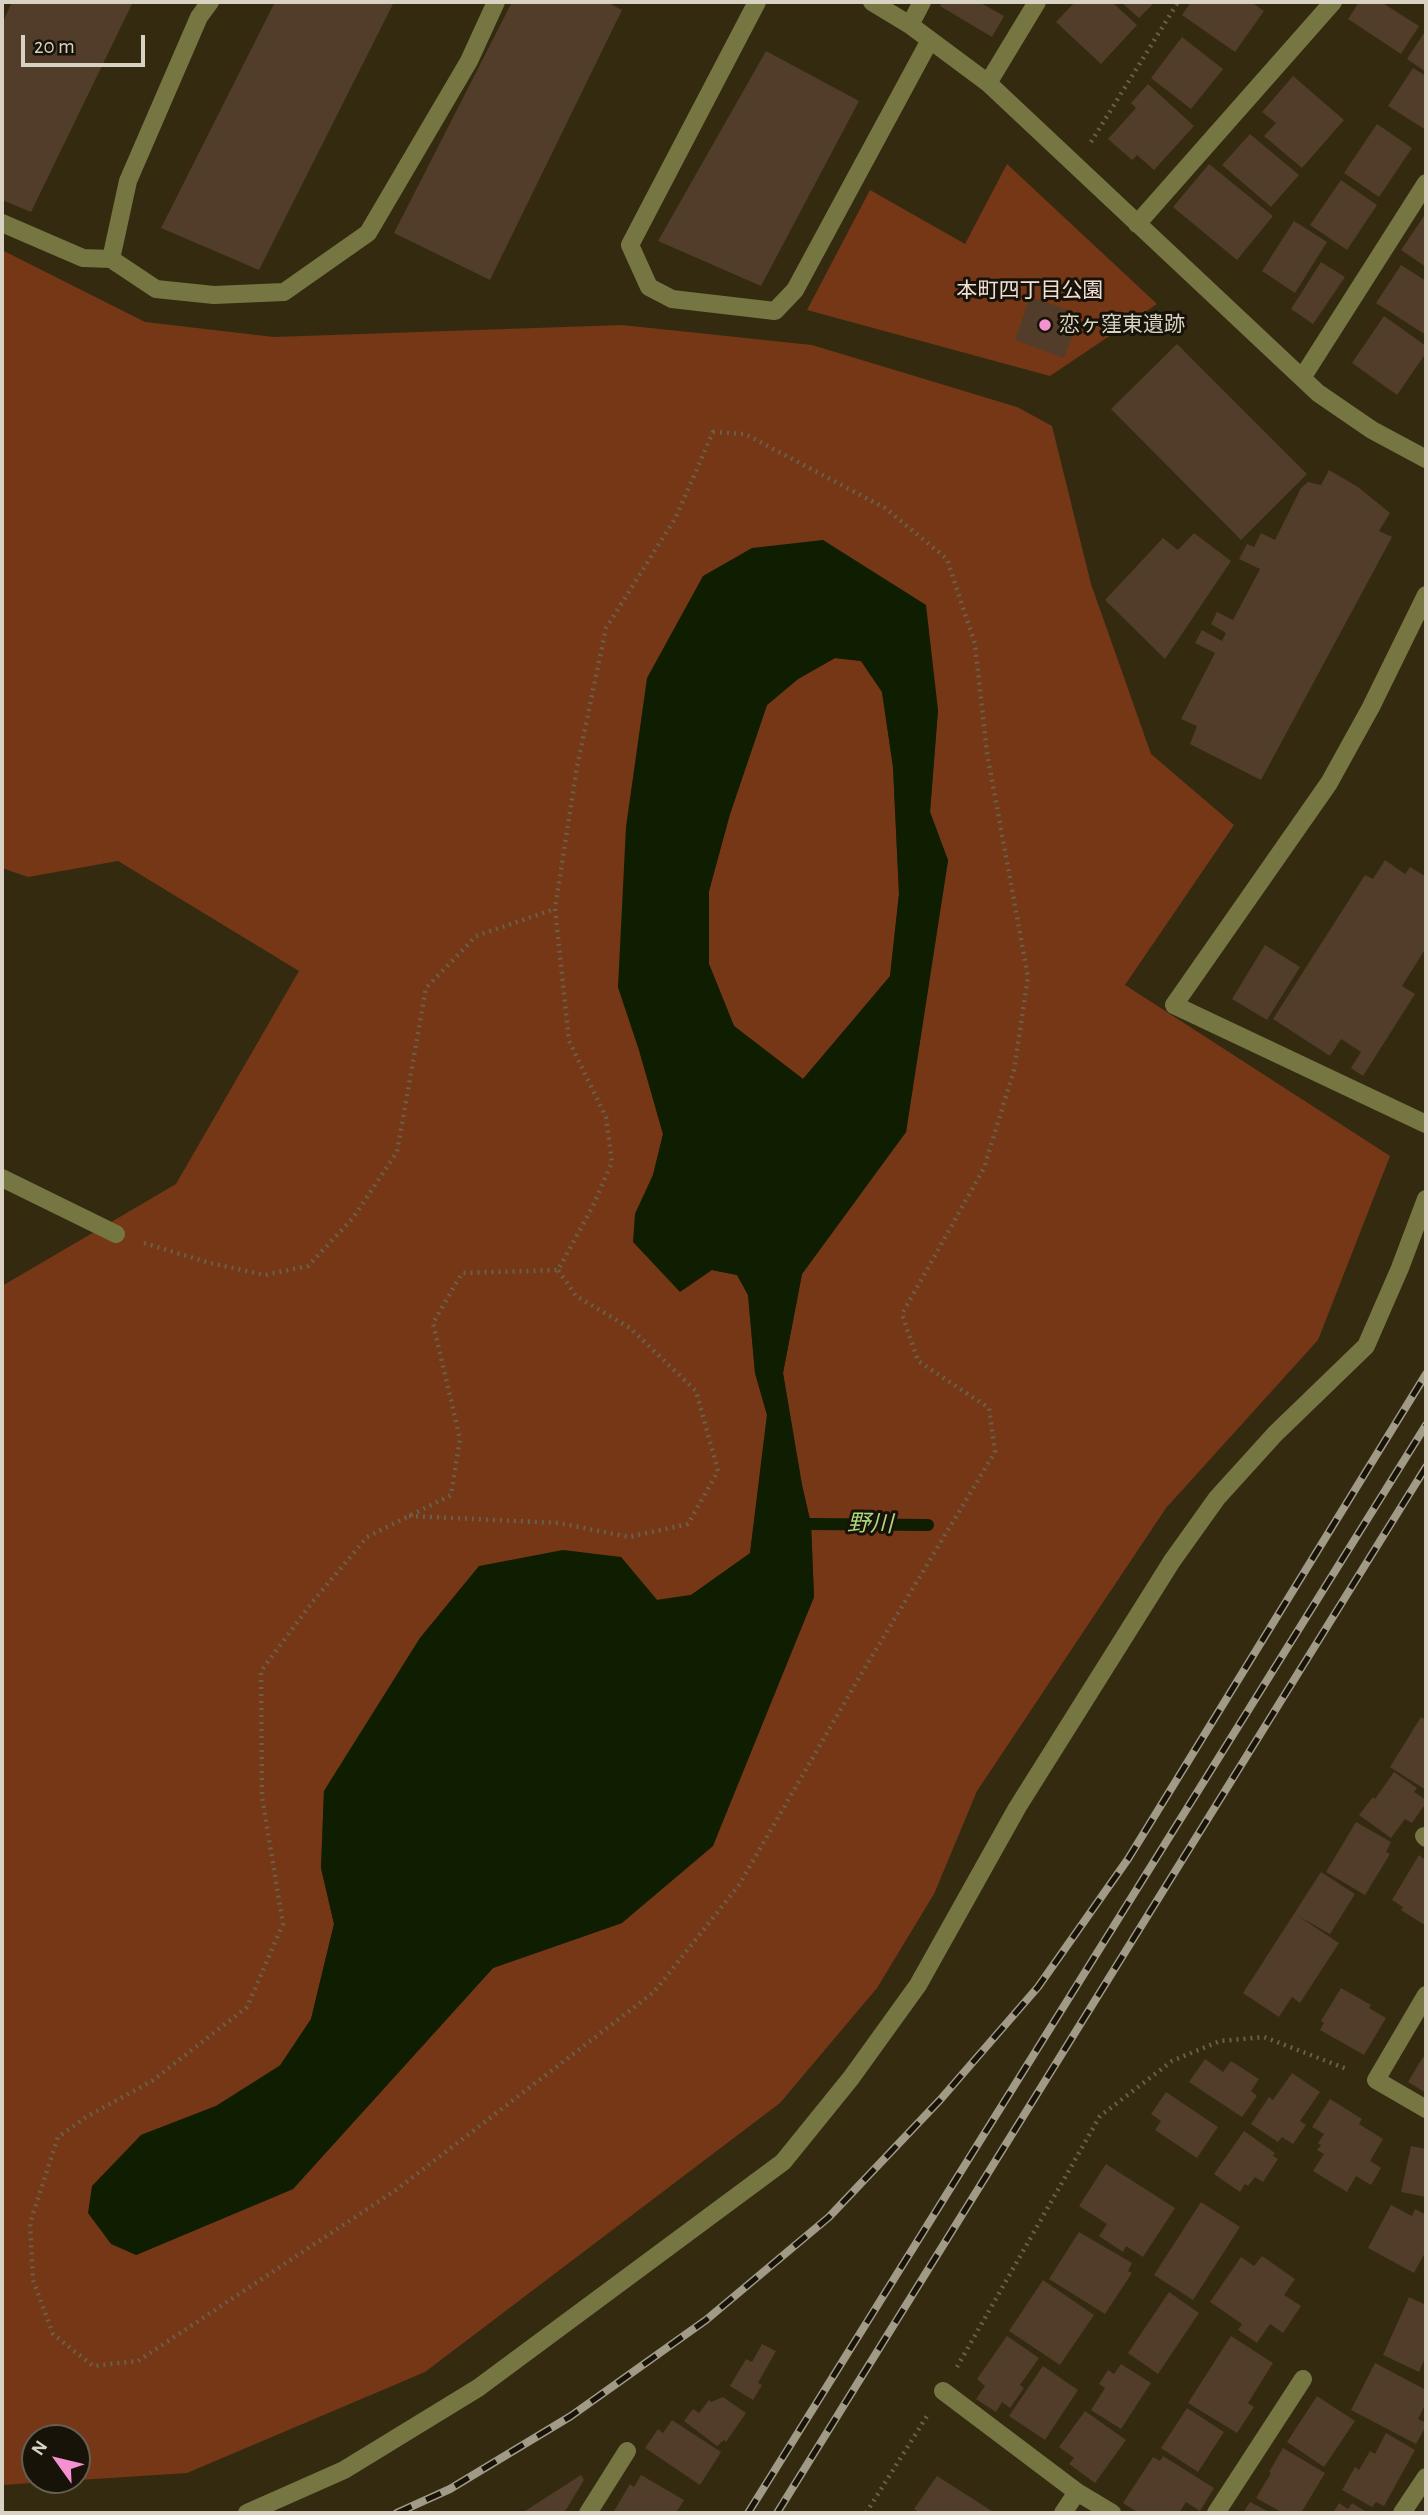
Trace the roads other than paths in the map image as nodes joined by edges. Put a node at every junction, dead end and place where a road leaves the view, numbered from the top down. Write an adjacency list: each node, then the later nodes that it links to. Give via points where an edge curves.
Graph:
1 (210, 2): 14 (street, via 199,17 128,181)
2 (496, 2): 14 (street, via 469,61 368,233 284,292 214,295 156,289)
3 (757, 2): 9 (street, via 630,245 649,287 672,299 775,311 795,290)
4 (872, 2): 8 (street)
5 (922, 2): 8 (street)
6 (1037, 2): 10 (street)
7 (1333, 2): 13 (street)
8 (910, 25): 9 (street)
9 (930, 40): 10 (street)
10 (988, 83): 13 (street)
11 (1426, 183): 15 (street)
12 (2, 223): 14 (street, via 83,258)
13 (1138, 224): 15 (street)
14 (111, 259)
15 (1302, 378): 16 (street, via 1372,430)
16 (1426, 458)
17 (1426, 595): 18 (street, via 1329,783 1174,1005)
18 (1426, 1124)
19 (2, 1178): 21 (street)
20 (1426, 1199): 29 (street, via 1366,1346 1275,1434 1209,1508 1017,1808 918,1985 783,2162 478,2388 344,2470)
21 (116, 1234)
22 (1426, 1995): 23 (street, via 1376,2080)
23 (1426, 2109)
24 (1303, 2379): 33 (street)
25 (943, 2391): 28 (street)
26 (627, 2451): 30 (street)
27 (1426, 2477): 34 (street)
28 (1077, 2492): 31 (street); 32 (street)
29 (247, 2513)
30 (588, 2513)
31 (1063, 2513)
32 (1112, 2513)
33 (1216, 2513)
34 (1402, 2513)

